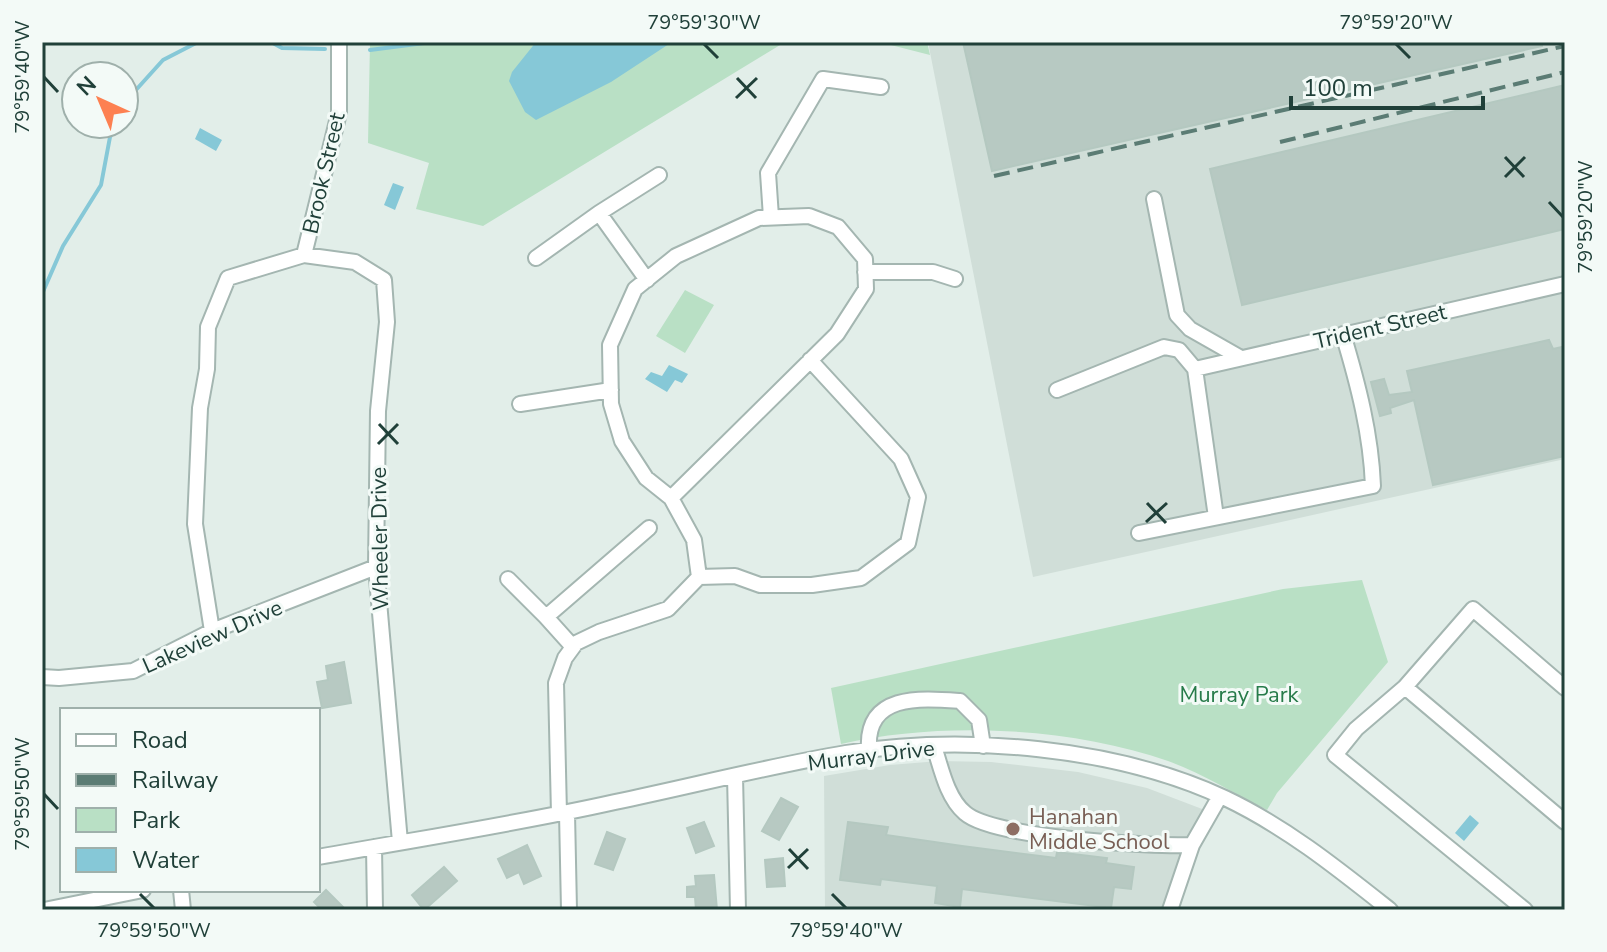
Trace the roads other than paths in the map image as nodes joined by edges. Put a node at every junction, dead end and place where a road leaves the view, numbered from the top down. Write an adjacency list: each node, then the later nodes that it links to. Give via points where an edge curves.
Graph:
1 (339, 42): 7 (street, Brook Street, via 339,113)
2 (881, 87): 6 (street, via 823,79 768,173)
3 (659, 175): 5 (street)
4 (1154, 199): 14 (street, via 1177,315 1190,329)
5 (599, 213): 8 (street); 11 (street)
6 (771, 217): 9 (street, via 809,216 838,227 865,259); 11 (street, via 676,256)
7 (304, 255): 24 (street, Wheeler Drive, via 355,262 384,280 387,322 378,411); 28 (street, Wheeler Drive, via 228,278 208,327 195,524)
8 (536, 258)
9 (865, 272): 10 (street, via 933,272); 15 (street, via 866,289 837,334)
10 (955, 279)
11 (647, 280): 17 (street, via 635,289 610,345)
12 (1565, 284): 13 (street, Trident Street)
13 (1343, 334): 14 (street, Trident Street); 21 (street, via 1372,453 1373,486)
14 (1241, 358): 16 (street, Trident Street)
15 (810, 360): 20 (street); 25 (street, via 901,459 918,497 908,543 861,578 760,585 735,576)
16 (1195, 369): 18 (street, via 1179,350 1164,347); 21 (street)
17 (611, 390): 19 (street); 20 (street, via 622,441 646,478)
18 (1057, 390)
19 (520, 404)
20 (671, 498): 25 (street, via 694,540)
21 (1216, 517): 23 (street)
22 (649, 528): 27 (street)
23 (1139, 533)
24 (376, 567): 28 (street, Lakeview Drive); 40 (street, Wheeler Drive)
25 (699, 577): 29 (street, via 668,609 599,632)
26 (508, 579): 27 (street)
27 (546, 617): 29 (street)
28 (212, 631): 30 (street, Lakeview Drive, via 133,671)
29 (573, 647): 38 (street, via 556,683)
30 (42, 677)
31 (1405, 687): 32 (street, via 1473,609); 39 (street); 51 (street, via 1356,729 1335,755)
32 (1565, 688)
33 (934, 746): 34 (street, Murray Drive); 35 (street, Murray Drive); 41 (street, via 948,787 965,813 985,824 1135,845)
34 (983, 746): 35 (street, via 979,720 960,701 926,698 887,706 868,738); 37 (street, Murray Drive, via 1016,745 1122,763)
35 (869, 750): 36 (street, Murray Drive)
36 (735, 776): 38 (street, Murray Drive); 48 (street)
37 (1220, 796): 41 (street); 50 (street, Murray Drive, via 1303,841)
38 (563, 814): 40 (street, Murray Drive); 47 (street)
39 (1565, 822)
40 (400, 842): 42 (street, Murray Drive)
41 (1192, 845): 49 (street)
42 (374, 847): 43 (street, Murray Drive); 46 (street)
43 (320, 857)
44 (133, 892): 45 (street)
45 (44, 910)
46 (375, 910)
47 (569, 910)
48 (738, 910)
49 (1170, 910)
50 (1390, 910)
51 (1525, 910)

